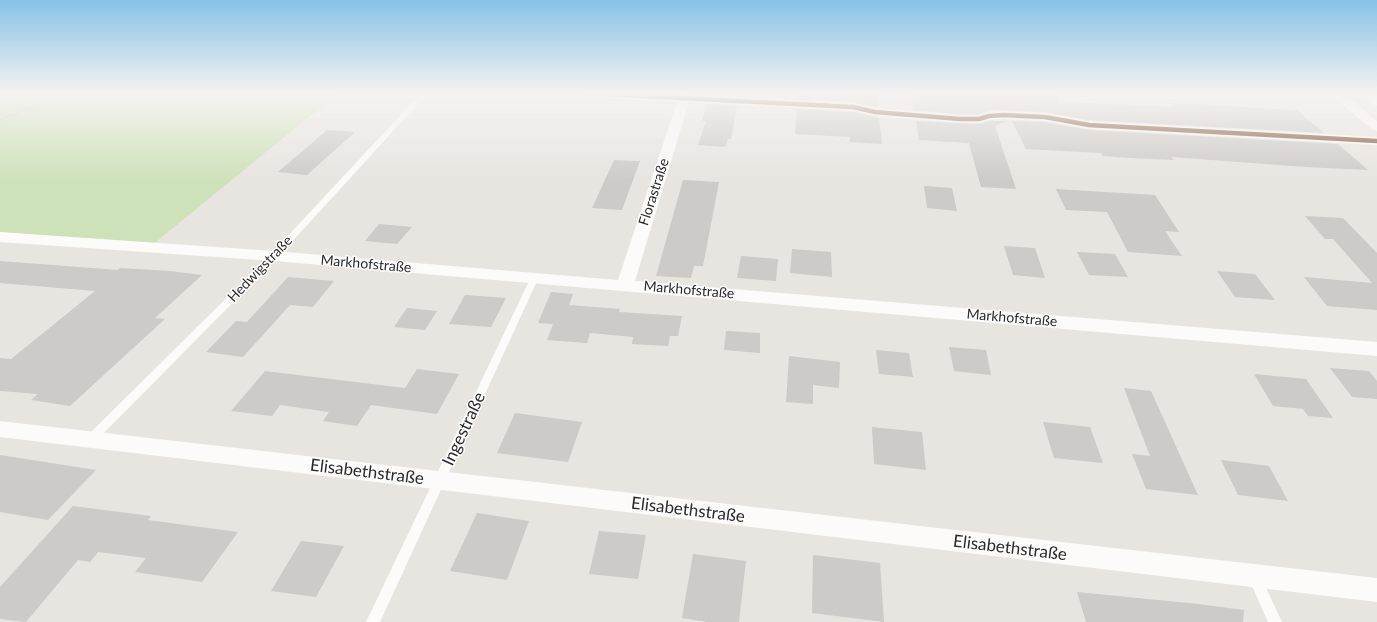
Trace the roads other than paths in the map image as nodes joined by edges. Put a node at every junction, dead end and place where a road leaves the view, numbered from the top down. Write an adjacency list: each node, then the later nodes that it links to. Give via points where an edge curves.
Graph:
1 (398, 122): 6 (lane, Hedwigstraße)
2 (677, 122): 8 (street, Florastraße)
3 (1073, 122): 4 (street)
4 (1377, 141)
5 (0, 237): 6 (street, Markhofstraße)
6 (274, 256): 7 (street, Markhofstraße); 11 (lane, Hedwigstraße)
7 (534, 279): 8 (street, Markhofstraße); 12 (lane, Ingestraße)
8 (625, 285): 9 (street, Markhofstraße)
9 (1377, 349)
10 (0, 429): 11 (street, Elisabethstraße)
11 (90, 440): 12 (street, Elisabethstraße)
12 (440, 481): 13 (street, Elisabethstraße); 15 (lane, Ingestraße)
13 (1254, 576): 14 (street, Elisabethstraße); 16 (lane)
14 (1377, 590)
15 (373, 622)
16 (1275, 622)

